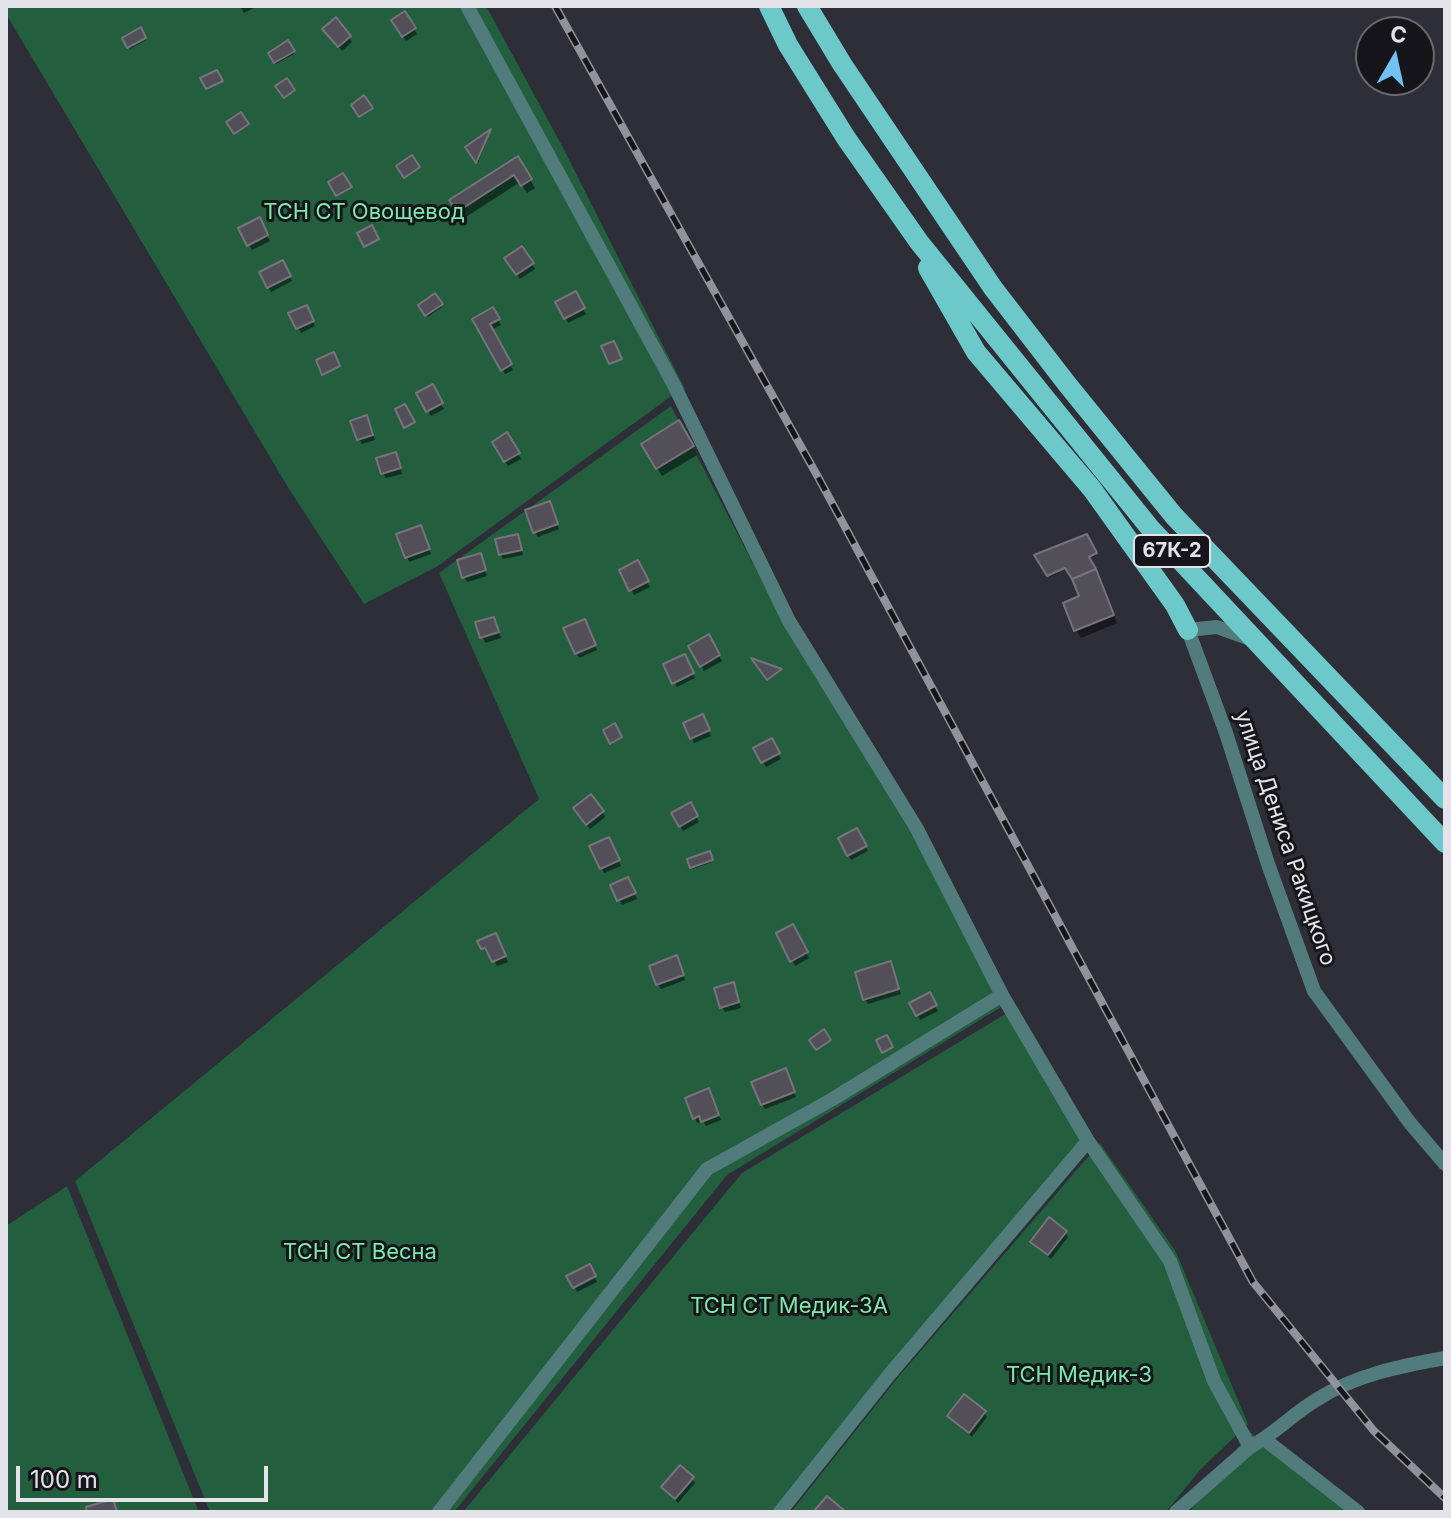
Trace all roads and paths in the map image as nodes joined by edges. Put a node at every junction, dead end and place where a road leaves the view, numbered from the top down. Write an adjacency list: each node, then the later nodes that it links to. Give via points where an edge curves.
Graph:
1 (467, 6): 9 (street, via 674,385 789,621 917,829)
2 (769, 6): 4 (main road, 67К-2, via 846,138)
3 (807, 6): 7 (main road, 67К-2, via 993,288 1067,384 1174,516)
4 (919, 242): 5 (main road, via 976,352 1092,489); 6 (main road, 67К-2, via 1150,528)
5 (1188, 630): 6 (street, via 1217,627); 11 (street, улица Дениса Ракицкого, via 1314,991)
6 (1253, 640): 8 (main road, 67К-2)
7 (1445, 799)
8 (1445, 843)
9 (1002, 995): 10 (street); 15 (street, via 707,1169)
10 (1088, 1141): 14 (street, via 1170,1261 1214,1381); 16 (street)
11 (1445, 1164)
12 (1445, 1358): 13 (street, via 1393,1367 1340,1386)
13 (1264, 1439): 14 (street); 18 (street)
14 (1250, 1447): 17 (street)
15 (439, 1512)
16 (780, 1512)
17 (1176, 1512)
18 (1358, 1512)

